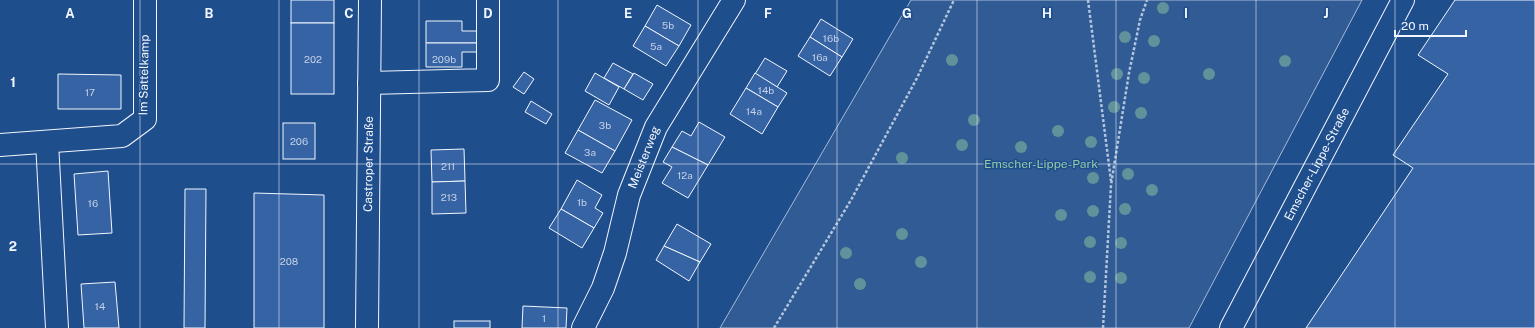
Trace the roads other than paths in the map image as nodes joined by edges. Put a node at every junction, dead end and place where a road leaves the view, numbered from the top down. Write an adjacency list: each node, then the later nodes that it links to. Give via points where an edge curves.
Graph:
1 (145, 0): 7 (street, Im Sattelkamp, via 145,119 122,136)
2 (370, 0): 6 (street, Castroper Straße)
3 (488, 0): 6 (street, via 488,80)
4 (734, 0): 11 (street, Meisterweg, via 656,127 629,194 615,253 603,288)
5 (1403, 0): 12 (street, Emscher-Lippe-Straße)
6 (369, 83): 10 (street, Castroper Straße)
7 (47, 142): 8 (street, Im Sattelkamp); 9 (street)
8 (0, 145)
9 (57, 328)
10 (367, 328)
11 (583, 328)
12 (1231, 328)

